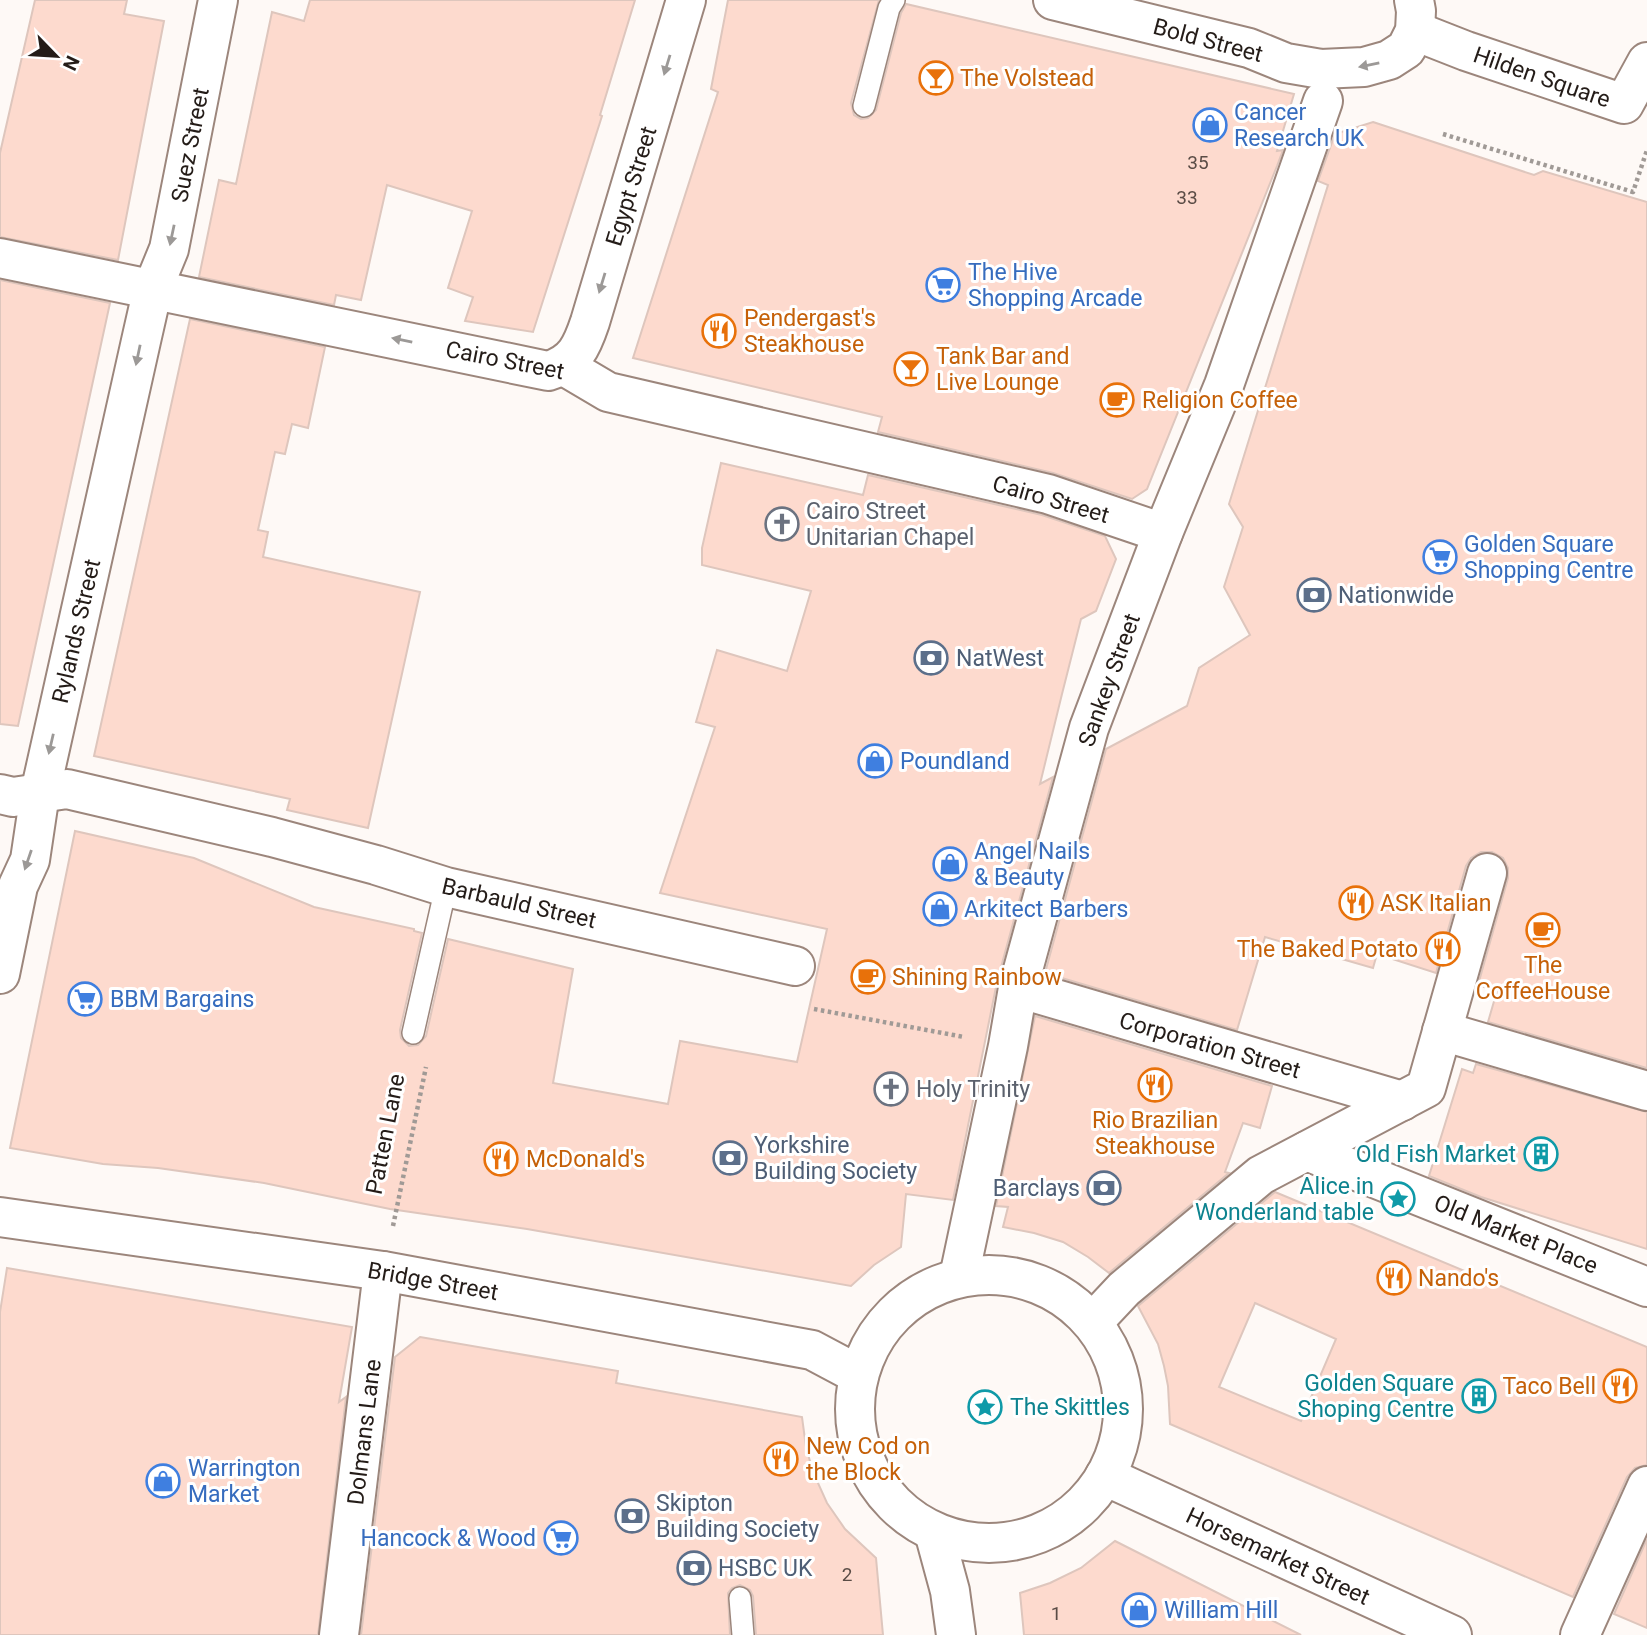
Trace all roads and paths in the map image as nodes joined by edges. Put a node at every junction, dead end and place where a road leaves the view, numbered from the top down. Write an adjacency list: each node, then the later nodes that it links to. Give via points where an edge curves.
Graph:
1 (218, 0): 12 (street, Suez Street, one-way to 12, via 169,249)
2 (686, 0): 13 (street, Egypt Street, one-way to 13, via 590,321 577,352)
3 (894, 0): 8 (lane)
4 (1053, 0): 7 (street, Bold Street, via 1249,48)
5 (1414, 15): 6 (street, Hilden Square, via 1466,51 1625,104); 7 (street, one-way to 7, via 1406,49)
6 (1647, 62)
7 (1322, 85): 14 (street, Sankey Street, via 1224,385)
8 (864, 106)
9 (1443, 134): 10 (path, via 1633,192)
10 (1647, 150)
11 (0, 258): 12 (street, Cairo Street)
12 (153, 288): 13 (street, Cairo Street, one-way to 12, via 548,371); 15 (street, Rylands Street, one-way to 15)
13 (564, 366): 14 (street, Cairo Street, via 608,392 1048,494)
14 (1163, 534): 21 (street, Sankey Street, via 1089,728)
15 (40, 793): 16 (street, Barbauld Street); 18 (street, Barbauld Street, via 67,789 272,837); 20 (street, Rylands Street, one-way to 20, via 30,860 18,886)
16 (0, 794)
17 (1487, 873): 22 (street)
18 (446, 887): 19 (street, Barbauld Street); 23 (lane)
19 (795, 966): 24 (path, via 802,1007)
20 (0, 974)
21 (1018, 989): 24 (street, Sankey Street); 26 (street, Corporation Street)
22 (1442, 1031): 25 (street); 26 (street, via 1426,1088)
23 (413, 1033): 29 (path, Patten Lane, via 426,1065)
24 (1009, 1046): 30 (street, Sankey Street)
25 (1647, 1091)
26 (1402, 1101): 27 (street)
27 (1307, 1151): 31 (street, Old Market Place); 32 (street, via 1261,1175 1124,1289)
28 (0, 1217): 29 (street, Bridge Street)
29 (383, 1271): 33 (street, Bridge Street, via 812,1350); 38 (street, Dolmans Lane)
30 (959, 1277): 32 (street, via 997,1274 1035,1282 1069,1300); 33 (street, via 925,1290 896,1312 873,1340)
31 (1647, 1287)
32 (1093, 1322): 34 (street, via 1121,1381 1124,1414 1118,1446)
33 (859, 1375): 36 (street, via 855,1412 861,1450 878,1484 902,1512)
34 (1105, 1476): 36 (street, via 1082,1507 1048,1529 1012,1541 973,1542); 41 (street, Horsemarket Street)
35 (1647, 1486): 42 (street)
36 (934, 1532): 40 (street)
37 (740, 1598): 39 (lane)
38 (339, 1635)
39 (743, 1635)
40 (956, 1635)
41 (1452, 1635)
42 (1580, 1635)

